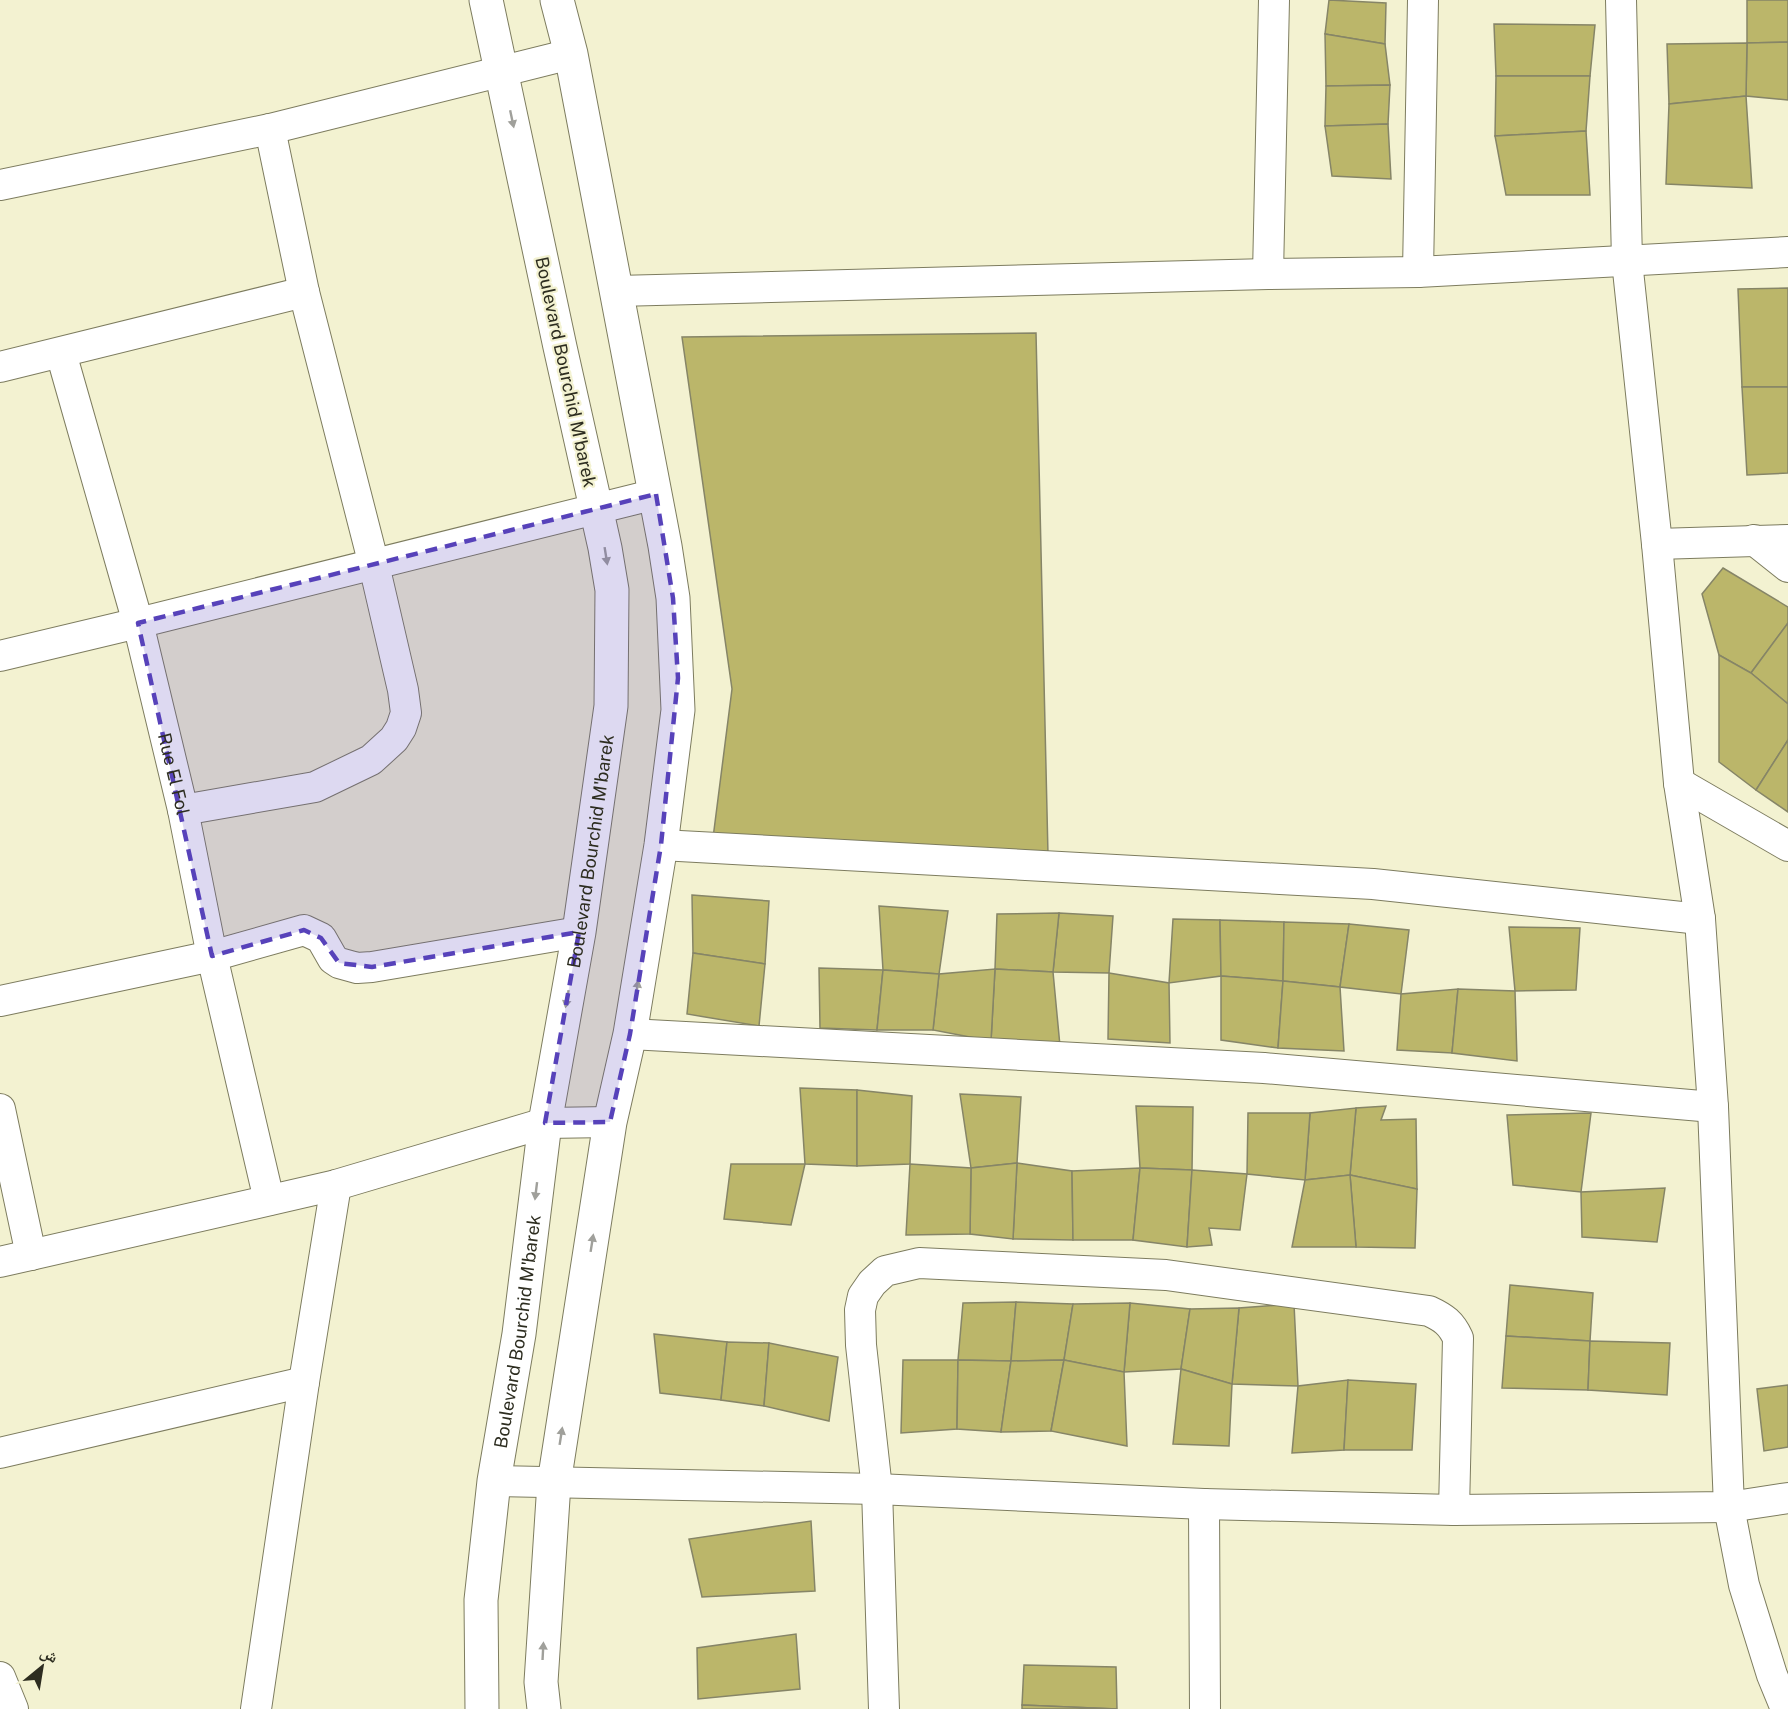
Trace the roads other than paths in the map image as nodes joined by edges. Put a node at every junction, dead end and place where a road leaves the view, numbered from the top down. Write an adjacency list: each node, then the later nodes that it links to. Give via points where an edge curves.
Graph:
1 (486, 0): 7 (main road, Boulevard Bourchid M'barek)
2 (557, 0): 6 (main road)
3 (1274, 0): 13 (street)
4 (1423, 0): 12 (street)
5 (1621, 0): 11 (street)
6 (571, 54): 7 (street); 14 (main road)
7 (502, 71): 8 (street); 19 (main road, Boulevard Bourchid M'barek, one-way to 19)
8 (270, 129): 9 (street); 15 (street)
9 (0, 185)
10 (1788, 252): 11 (street)
11 (1627, 261): 12 (street); 22 (street)
12 (1418, 272): 13 (street)
13 (1268, 274): 14 (street)
14 (617, 291): 18 (main road)
15 (304, 292): 16 (street); 23 (street)
16 (62, 353): 17 (street); 25 (street, Rue El Fol)
17 (0, 367)
18 (656, 494): 19 (street); 29 (main road, via 673,598 678,678 678,710)
19 (595, 508): 23 (street); 32 (main road, Boulevard Bourchid M'barek, one-way to 32, via 612,590 611,705)
20 (1754, 540): 21 (street); 22 (street); 24 (street)
21 (1788, 540)
22 (1657, 544): 27 (street)
23 (374, 565): 25 (street); 28 (street, via 406,713 394,739 371,760 315,787)
24 (1788, 567)
25 (138, 623): 26 (street); 28 (street, Rue El Fol)
26 (0, 656)
27 (1679, 783): 30 (street); 31 (street)
28 (183, 810): 33 (street, Rue El Fol)
29 (661, 844): 31 (street, via 1373,884); 35 (main road, one-way to 29)
30 (1788, 846)
31 (1700, 919): 36 (street)
32 (579, 932): 33 (street, via 357,968 339,963 321,938 304,930); 39 (main road, Boulevard Bourchid M'barek, one-way to 39)
33 (212, 956): 34 (street); 41 (street, Rue El Fol)
34 (0, 1001)
35 (630, 1034): 36 (street, via 1264,1068); 38 (main road)
36 (1713, 1107): 51 (street)
37 (0, 1109): 42 (street)
38 (610, 1122): 39 (street); 47 (main road, one-way to 38)
39 (544, 1123): 40 (street); 46 (main road, Boulevard Bourchid M'barek, one-way to 46, via 519,1334)
40 (336, 1185): 41 (street); 44 (street)
41 (269, 1200): 42 (street)
42 (31, 1255): 43 (street)
43 (0, 1262)
44 (304, 1382): 45 (street); 53 (street)
45 (0, 1453)
46 (494, 1481): 47 (street); 54 (main road, Boulevard Bourchid M'barek, via 481,1600)
47 (554, 1483): 48 (street); 55 (main road, one-way to 47, via 543,1646)
48 (877, 1490): 50 (street); 52 (street, via 860,1310 863,1296 885,1271 919,1263 1166,1275 1429,1311 1444,1317 1458,1338); 56 (street)
49 (1788, 1498): 51 (street)
50 (1204, 1504): 52 (street); 57 (street)
51 (1730, 1508): 52 (street); 58 (street, via 1744,1585)
52 (1454, 1510)
53 (256, 1709)
54 (482, 1709)
55 (544, 1709)
56 (884, 1709)
57 (1205, 1709)
58 (1786, 1709)

